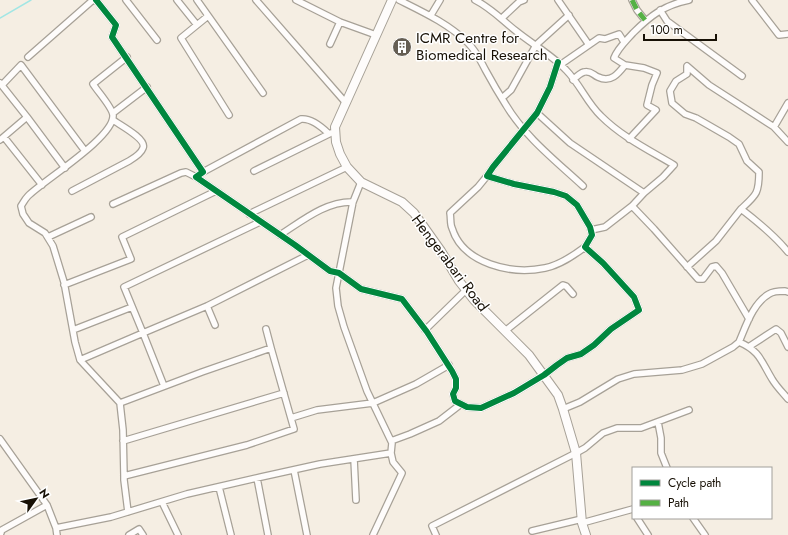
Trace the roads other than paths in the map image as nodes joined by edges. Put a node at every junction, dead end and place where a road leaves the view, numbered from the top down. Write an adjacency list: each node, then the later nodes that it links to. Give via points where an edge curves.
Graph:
1 (95, 0): 32 (street); 33 (street, via 116,25 112,37)
2 (126, 0): 27 (street)
3 (177, 0): 24 (street)
4 (197, 0): 20 (street)
5 (256, 0): 42 (street)
6 (296, 0): 23 (street)
7 (392, 0): 26 (main road)
8 (399, 0): 18 (street)
9 (440, 0): 18 (street)
10 (475, 0): 16 (street)
11 (524, 0): 21 (street)
12 (558, 0): 19 (street)
13 (632, 0): 22 (street)
14 (689, 0): 17 (street, via 677,2)
15 (752, 0): 25 (street, via 779,35)
16 (487, 3): 21 (street)
17 (660, 10): 22 (street); 36 (street, via 667,21)
18 (431, 15): 41 (street, via 450,28 478,54)
19 (569, 15): 30 (street); 31 (street)
20 (208, 16): 24 (street); 40 (street)
21 (502, 18): 30 (street)
22 (645, 20): 28 (street)
23 (340, 22): 26 (street); 29 (street)
24 (197, 25): 46 (street, via 181,38)
25 (788, 34)
26 (376, 35): 42 (main road)
27 (157, 40)
28 (624, 42): 31 (street, via 619,34 605,39 599,38); 35 (street, via 614,58)
29 (330, 44)
30 (536, 45): 34 (street); 41 (street, via 511,90)
31 (589, 46): 34 (street)
32 (28, 57)
33 (127, 57): 39 (street); 44 (street, via 92,84)
34 (559, 63): 37 (street); 45 (street)
35 (625, 65): 37 (street, via 613,78 605,79 591,72 584,72); 53 (street, via 657,73 647,105 656,110)
36 (742, 76)
37 (573, 80): 53 (street, via 600,116)
38 (1, 84): 47 (street); 55 (street, via 21,65)
39 (147, 87): 44 (street); 59 (street)
40 (263, 93)
41 (502, 98): 50 (street)
42 (346, 103): 51 (main road)
43 (788, 103): 49 (street)
44 (113, 113): 48 (street)
45 (537, 113): 50 (street); 67 (street, via 570,143)
46 (229, 116)
47 (28, 117): 52 (street); 57 (street)
48 (113, 120): 55 (street, via 106,132); 65 (street, via 140,138 144,148 129,161)
49 (774, 127): 54 (street); 71 (street, via 709,85 688,66 688,74 676,81 670,90 672,103 685,114 729,136 739,144 747,161 759,172 759,188)
50 (525, 130): 60 (street); 64 (street)
51 (332, 133): 56 (main road, Hengerabari Road); 58 (street); 59 (street, via 310,120 301,119)
52 (2, 139): 63 (street)
53 (629, 139): 67 (street, via 674,165)
54 (788, 142)
55 (85, 151): 57 (street)
56 (347, 167): 62 (main road, Hengerabari Road); 72 (street)
57 (65, 168): 63 (street)
58 (254, 171)
59 (203, 172): 61 (street)
60 (487, 176): 75 (street, via 566,196 583,213); 78 (street, via 478,188 450,213 451,228 459,243 470,254 488,264 514,270 544,268 568,260)
61 (196, 177): 66 (street); 69 (street, via 190,173 181,173)
62 (361, 182): 68 (street); 84 (main road, Hengerabari Road, via 402,202 414,213)
63 (42, 185): 77 (street, via 28,196 21,206 29,223)
64 (583, 186)
65 (72, 191)
66 (216, 191): 72 (street); 83 (street, via 122,237 131,259)
67 (644, 193): 70 (street)
68 (353, 202): 76 (street, via 326,207); 82 (street)
69 (114, 204)
70 (632, 206): 75 (street, via 605,227); 81 (street)
71 (741, 210): 79 (street, via 758,222); 81 (street, via 716,241)
72 (249, 214): 74 (street)
73 (91, 217): 77 (street)
74 (260, 222): 76 (street); 88 (street, via 124,287)
75 (591, 230): 78 (street, via 592,235)
76 (280, 235): 80 (street)
77 (48, 237): 83 (street)
78 (585, 247): 102 (street, via 634,297 639,310 581,354 567,358)
79 (788, 252)
80 (308, 255): 82 (street, via 330,271); 87 (street)
81 (687, 267): 89 (street, via 700,280 716,266)
82 (339, 274): 93 (street, via 361,289 402,299); 107 (street, via 336,288 338,306)
83 (64, 285): 92 (street)
84 (466, 290): 93 (street); 94 (main road, Hengerabari Road)
85 (788, 292): 89 (street, via 785,290 770,293)
86 (573, 294): 94 (street, via 566,286 562,286)
87 (208, 306): 90 (street); 95 (street)
88 (132, 307): 92 (street); 95 (street)
89 (749, 319): 96 (street)
90 (215, 325)
91 (266, 329): 98 (street)
92 (73, 330): 100 (street)
93 (425, 330): 101 (street)
94 (505, 331): 102 (main road, Hengerabari Road)
95 (143, 333): 100 (street); 103 (street)
96 (739, 342): 97 (street); 109 (street, via 702,364 682,370 634,374 618,379 580,402)
97 (750, 346): 99 (street, via 776,329 781,333); 105 (street, via 772,381)
98 (271, 348): 103 (street); 104 (street)
99 (788, 348)
100 (80, 360): 106 (street)
101 (449, 365): 107 (street, via 416,384); 108 (street, via 456,379 453,394 455,401)
102 (544, 375): 108 (street, via 514,393 481,408); 109 (main road, Hengerabari Road, via 558,395)
103 (164, 386): 106 (street)
104 (284, 393): 111 (street); 114 (street)
105 (788, 399)
106 (120, 403): 114 (street)
107 (373, 403): 111 (street, via 317,410); 115 (street)
108 (461, 404): 115 (street, via 439,421)
109 (563, 408): 117 (main road, Hengerabari Road)
110 (689, 410): 112 (street)
111 (291, 418): 121 (street, via 294,429 247,445)
112 (658, 422): 117 (street, via 641,428 617,428 603,433); 119 (street, via 661,452)
113 (0, 439): 126 (street)
114 (123, 441): 121 (street)
115 (391, 442): 116 (street)
116 (391, 453): 118 (street); 142 (street, via 393,462 402,473)
117 (576, 453): 131 (main road, Hengerabari Road); 143 (street, via 432,526)
118 (354, 459): 120 (street); 124 (street)
119 (667, 467)
120 (294, 470): 122 (street); 141 (street)
121 (124, 476): 128 (street)
122 (257, 478): 123 (street); 140 (street)
123 (220, 486): 125 (street); 139 (street)
124 (356, 500)
125 (162, 502): 128 (street); 138 (street)
126 (47, 505): 132 (street); 134 (street, via 2,530)
127 (632, 510): 131 (street)
128 (128, 512): 132 (street)
129 (638, 519): 145 (street)
130 (693, 519): 146 (street)
131 (582, 521): 133 (street); 144 (main road, Hengerabari Road)
132 (56, 528): 135 (street)
133 (532, 531)
134 (0, 535)
135 (57, 535)
136 (129, 535): 137 (street, via 139,529)
137 (143, 535)
138 (178, 535)
139 (231, 535)
140 (268, 535)
141 (307, 535)
142 (373, 535)
143 (436, 535)
144 (586, 535)
145 (648, 535)
146 (705, 535)

